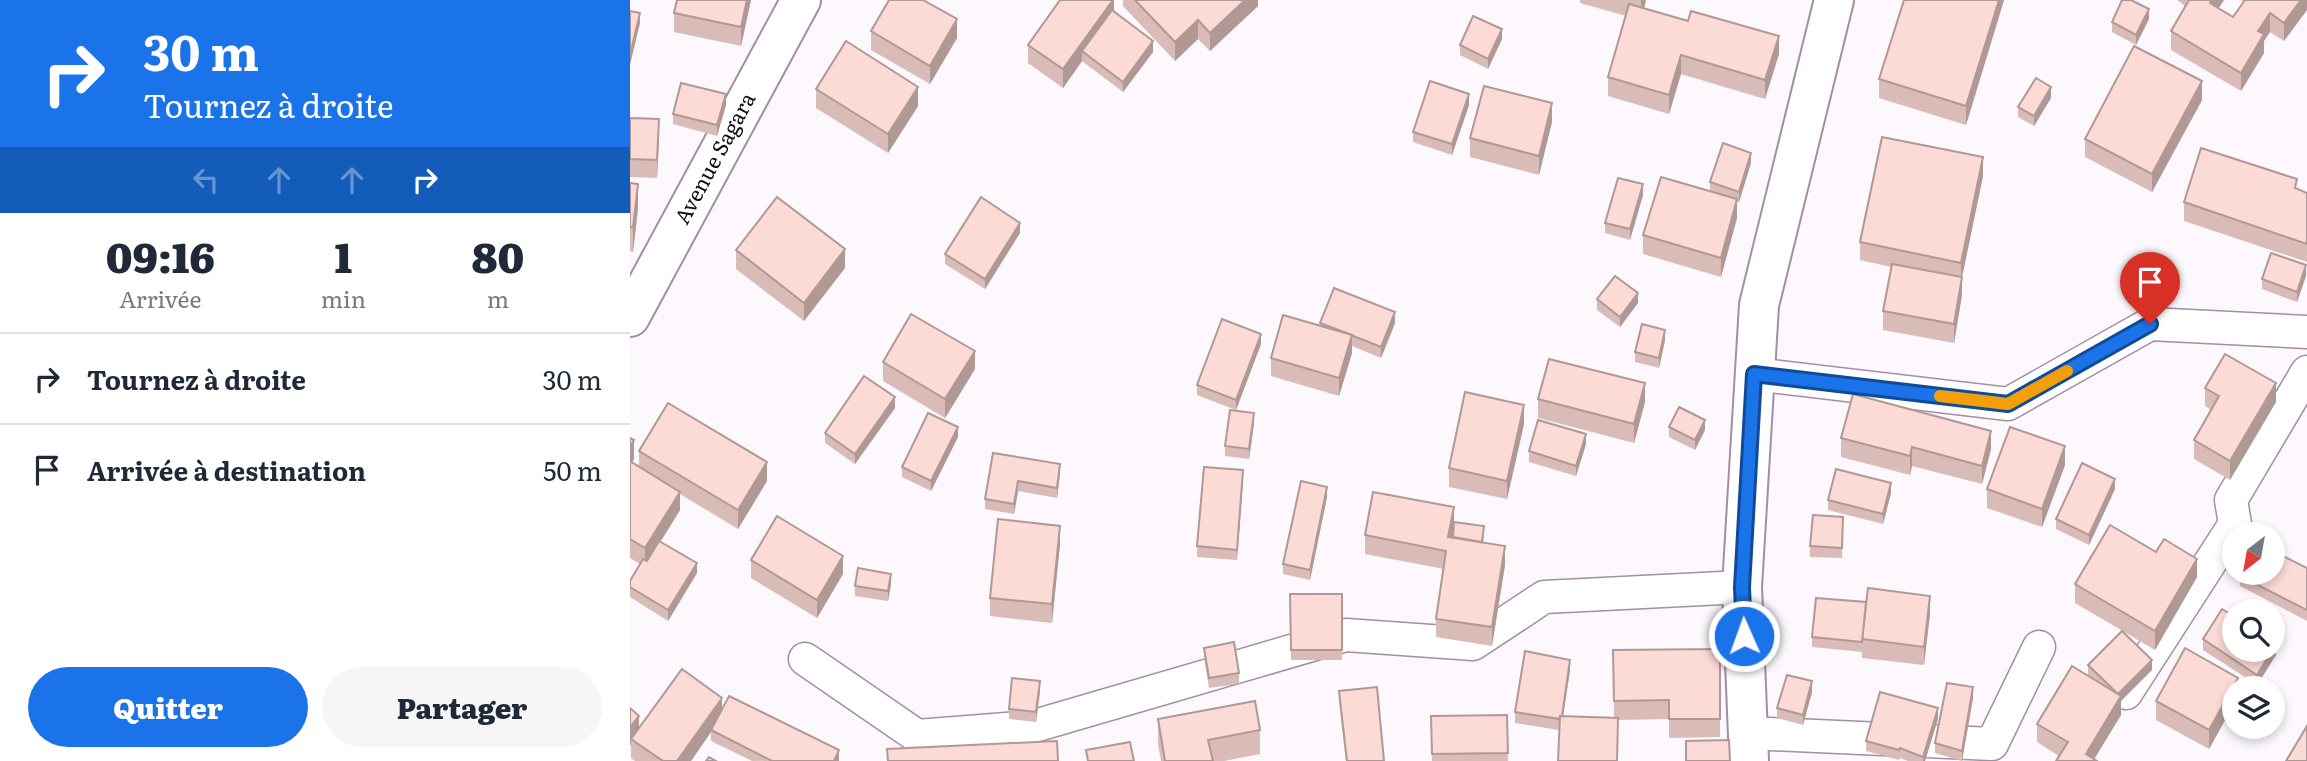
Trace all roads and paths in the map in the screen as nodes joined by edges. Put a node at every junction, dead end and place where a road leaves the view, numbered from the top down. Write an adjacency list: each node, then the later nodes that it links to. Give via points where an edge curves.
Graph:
1 (801, 0): 3 (street, Avenue Sagara)
2 (1833, 0): 6 (street, via 1759,305)
3 (630, 317)
4 (2307, 332): 6 (lane, via 2150,324 2008,404)
5 (2307, 372): 10 (lane, via 2231,500 2235,524)
6 (1754, 374): 7 (street)
7 (1742, 587): 9 (lane, via 1544,597 1473,644 1346,635 1018,728 917,736); 11 (street)
8 (2039, 647): 11 (lane, via 1993,744)
9 (805, 659)
10 (2109, 718)
11 (1748, 747)

